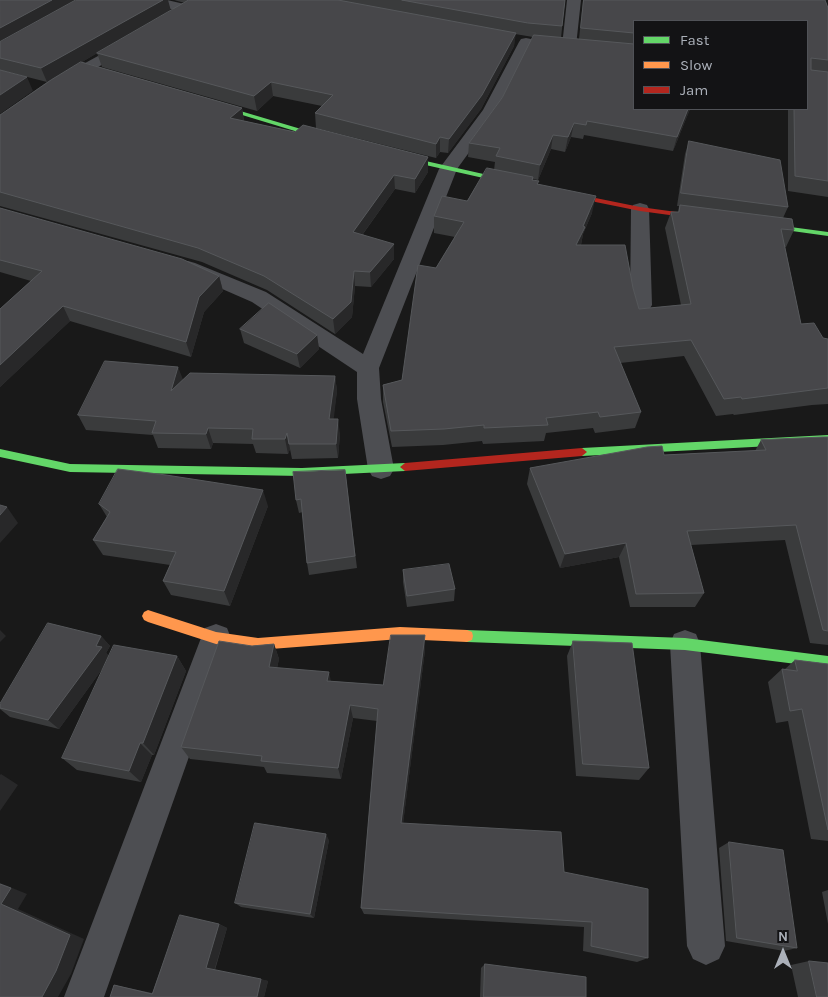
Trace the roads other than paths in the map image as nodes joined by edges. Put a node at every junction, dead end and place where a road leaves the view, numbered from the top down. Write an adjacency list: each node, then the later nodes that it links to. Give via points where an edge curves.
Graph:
1 (150, 0): 4 (street)
2 (204, 0): 4 (street)
3 (574, 0): 9 (street)
4 (188, 9): 5 (street)
5 (171, 19)
6 (146, 34): 11 (street)
7 (508, 39): 8 (street)
8 (526, 42): 9 (street); 19 (street, via 491,111)
9 (569, 46): 10 (street)
10 (588, 48)
11 (86, 69): 12 (street); 14 (street)
12 (104, 74)
13 (33, 84): 14 (street)
14 (49, 89): 16 (street)
15 (195, 99): 17 (street)
16 (0, 124)
17 (349, 144)
18 (385, 153): 19 (street)
19 (448, 170): 20 (street); 26 (street)
20 (640, 209): 21 (street); 25 (street)
21 (719, 219)
22 (749, 223): 23 (street)
23 (828, 234)
24 (166, 260): 26 (street, via 194,268 259,297)
25 (641, 305)
26 (368, 368): 29 (street, via 369,399)
27 (828, 439): 29 (street, via 590,451)
28 (0, 453): 29 (street, via 70,468 302,472)
29 (381, 469)
30 (148, 616): 31 (street)
31 (216, 638): 32 (street, via 258,644 400,633); 35 (street)
32 (685, 644): 33 (street); 34 (street)
33 (828, 662)
34 (706, 946)
35 (84, 997)

